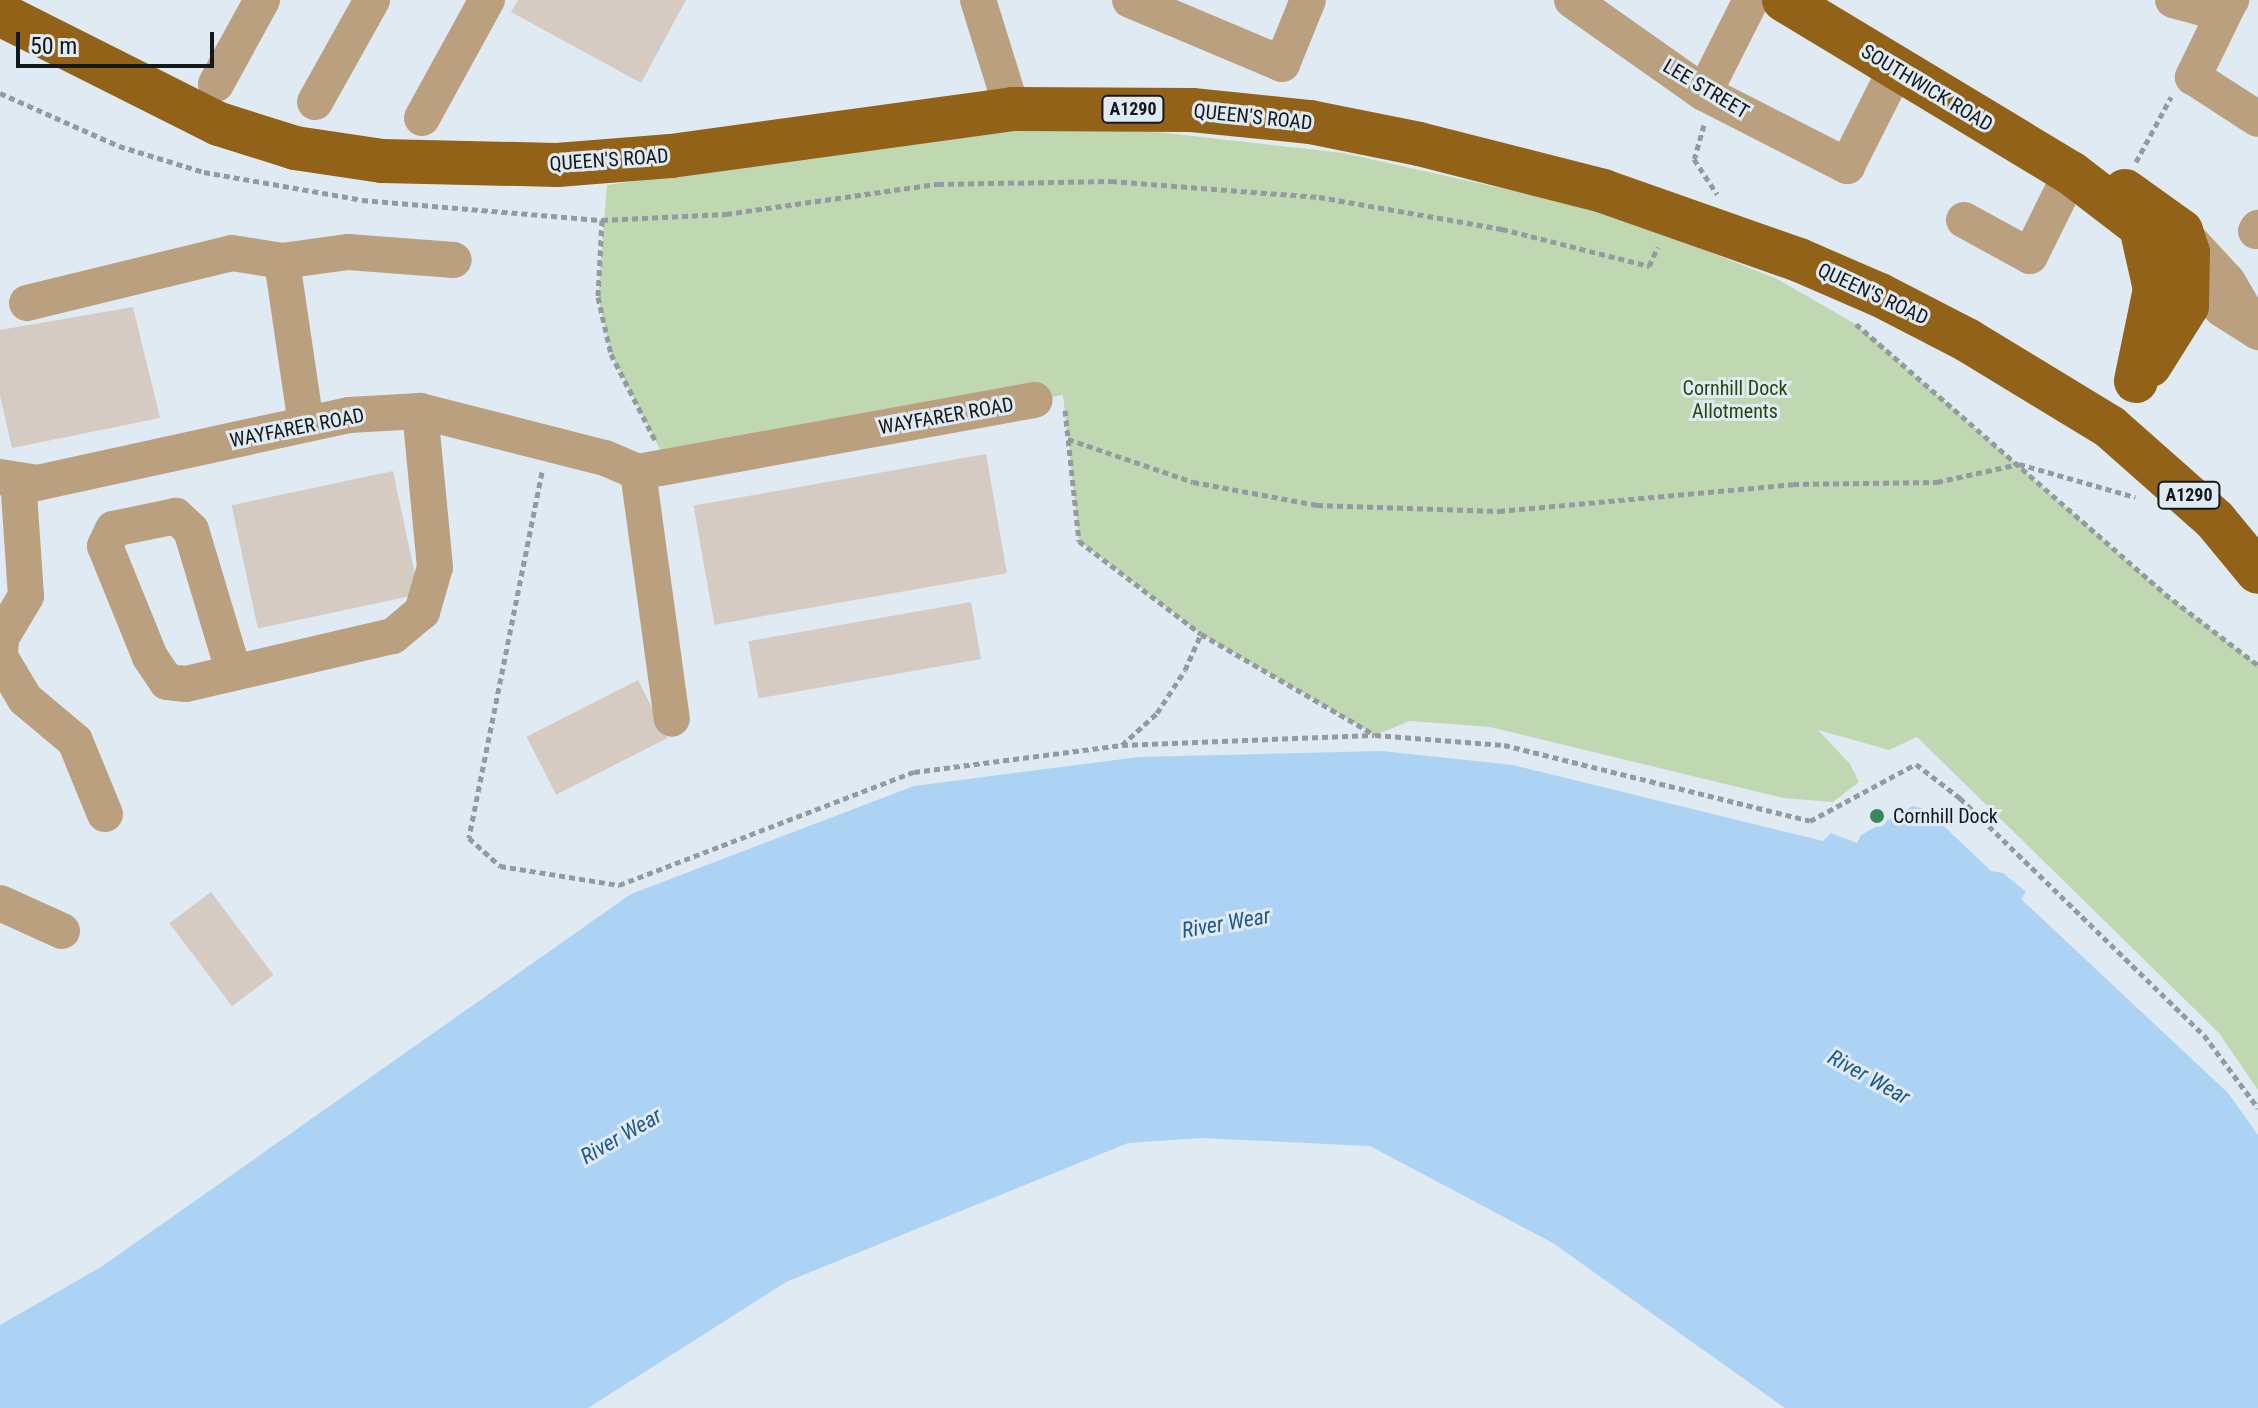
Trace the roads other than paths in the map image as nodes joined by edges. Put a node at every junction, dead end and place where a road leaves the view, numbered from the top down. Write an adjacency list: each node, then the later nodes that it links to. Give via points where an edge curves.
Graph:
1 (50, 0): 16 (main road, A1290)
2 (262, 0): 17 (street)
3 (372, 0): 19 (street)
4 (487, 0): 21 (street)
5 (978, 0): 20 (street)
6 (1130, 0): 14 (street)
7 (1308, 0): 14 (street, via 1282,64)
8 (1572, 0): 18 (street, LEE STREET)
9 (1751, 0): 18 (street)
10 (1784, 0): 15 (main road, SOUTHWICK ROAD)
11 (2173, 0): 12 (street, via 2206,9)
12 (2230, 0): 22 (street, via 2193,77)
13 (0, 14): 16 (main road, A1290)
14 (1202, 14)
15 (1896, 69): 18 (street, LEE STREET, via 1847,166); 23 (main road, SOUTHWICK ROAD)
16 (115, 70): 20 (main road, QUEEN'S ROAD / A1290, via 206,119 295,148 463,166 671,156)
17 (216, 84)
18 (1708, 96)
19 (315, 102)
20 (1012, 109): 35 (main road, QUEEN'S ROAD / A1290, via 1192,110 1310,122 1588,187 1714,228 1880,295 1967,340)
21 (422, 118)
22 (2258, 119)
23 (2071, 173): 24 (street, via 2030,256); 25 (main road); 25 (main road, via 2121,189)
24 (1964, 220)
25 (2161, 229): 28 (main road); 30 (street, via 2228,282); 31 (main road)
26 (454, 260): 27 (street, via 348,252)
27 (282, 261): 29 (street, via 232,253); 34 (street)
28 (2190, 281): 30 (street); 31 (main road, via 2187,306 2167,345)
29 (27, 303)
30 (2257, 331)
31 (2136, 381): 35 (main road)
32 (1035, 400): 36 (street, WAYFARER ROAD)
33 (420, 411): 34 (street, WAYFARER ROAD, via 349,415); 36 (street, WAYFARER ROAD); 40 (street, via 435,567 422,612 393,636)
34 (306, 424): 37 (street, WAYFARER ROAD, via 37,483)
35 (2110, 427): 38 (main road, A1290, via 2215,520)
36 (653, 468): 41 (street)
37 (9, 478): 39 (street, via 26,596 1,638)
38 (2258, 572)
39 (0, 655): 42 (street, via 25,699 75,741)
40 (233, 670): 40 (street, via 186,684 167,682 150,657 105,546 113,529 176,516 191,530)
41 (672, 719)
42 (105, 814)
43 (0, 903): 44 (street)
44 (62, 931)

